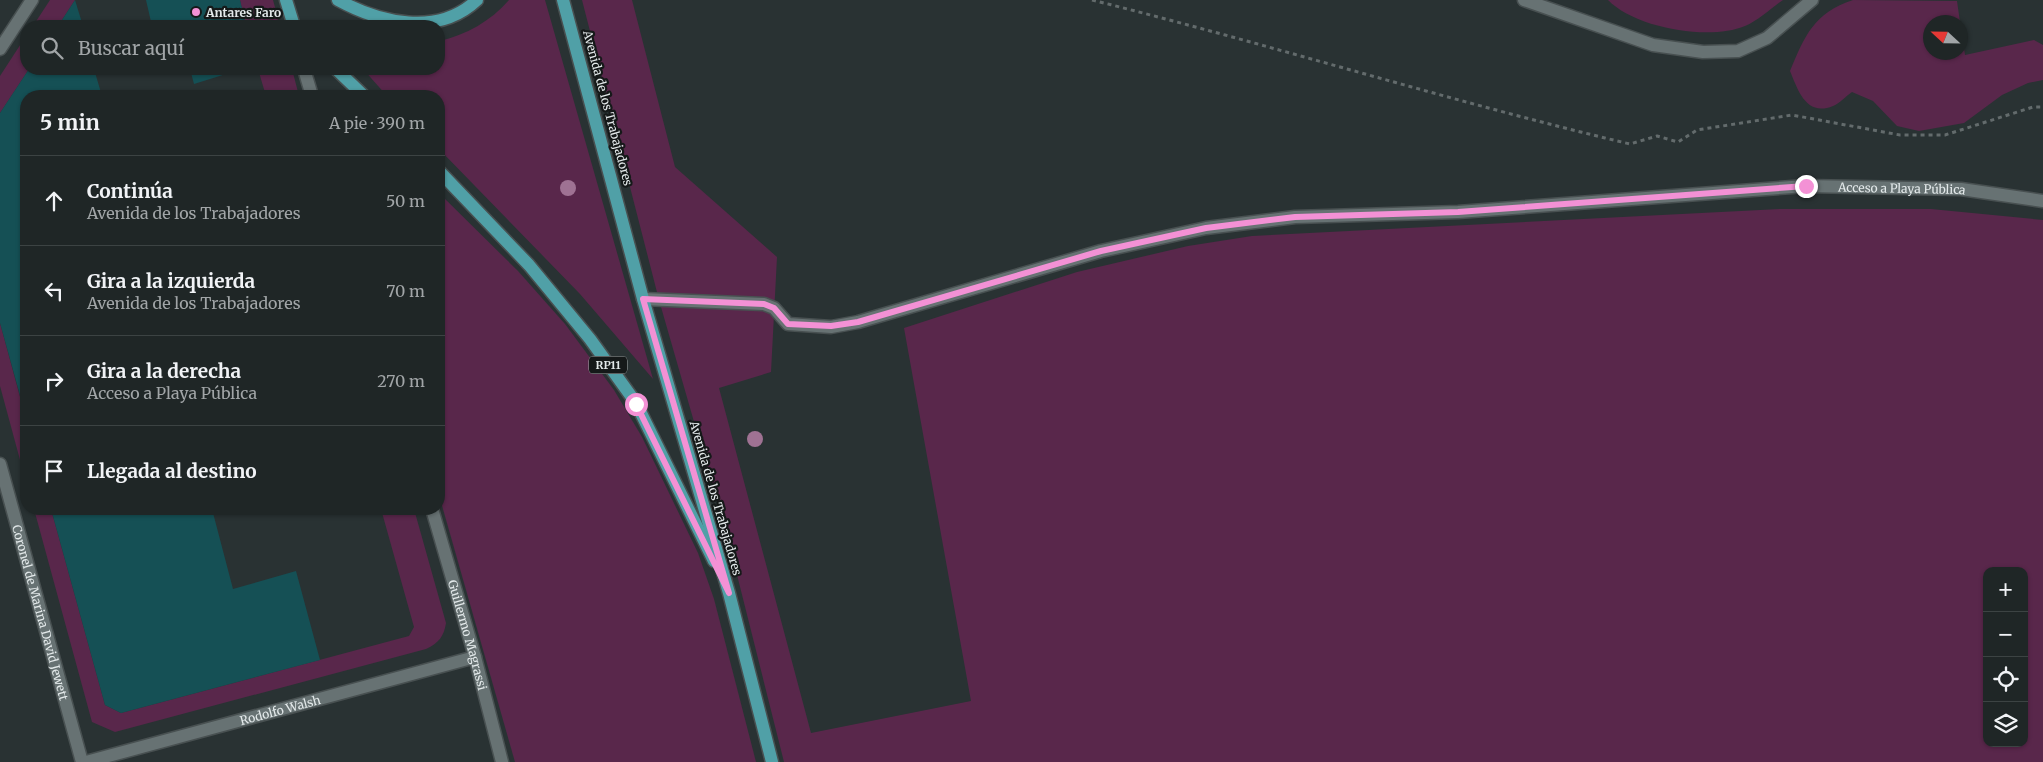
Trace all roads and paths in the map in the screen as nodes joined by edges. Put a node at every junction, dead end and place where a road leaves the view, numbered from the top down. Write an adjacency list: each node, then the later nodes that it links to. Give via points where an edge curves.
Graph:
1 (32, 0): 12 (street)
2 (286, 0): 9 (main road)
3 (338, 0): 10 (main road, via 362,13)
4 (478, 0): 11 (main road, via 468,9)
5 (564, 0): 20 (main road, Avenida de los Trabajadores / RP11)
6 (1092, 0): 17 (path, via 1630,144 1657,136 1678,142 1697,130 1792,115 1900,135 1945,135 2033,107)
7 (1524, 0): 8 (street, via 1653,45 1704,52 1738,51 1768,38)
8 (1812, 0)
9 (291, 20)
10 (390, 20)
11 (443, 20)
12 (0, 49)
13 (306, 75): 15 (street)
14 (342, 75): 16 (main road)
15 (310, 90)
16 (358, 90)
17 (2043, 107)
18 (445, 177): 23 (main road, Avenida de los Trabajadores / RP11, via 529,265 590,339 636,404)
19 (2043, 201): 20 (street, Acceso a Playa Pública, via 1961,188 1806,186 1458,212 1295,217 1206,228 1101,251 858,322 831,326 788,324 774,308 764,304)
20 (643, 299): 23 (main road, Avenida de los Trabajadores / RP11)
21 (0, 464): 25 (street, Coronel de Marina David Jewett)
22 (434, 515): 24 (street, Guillermo Magrassi)
23 (729, 593): 28 (main road, RP11)
24 (475, 657): 26 (street, Rodolfo Walsh); 27 (street, Guillermo Magrassi)
25 (82, 762)
26 (86, 762)
27 (502, 762)
28 (772, 762)

